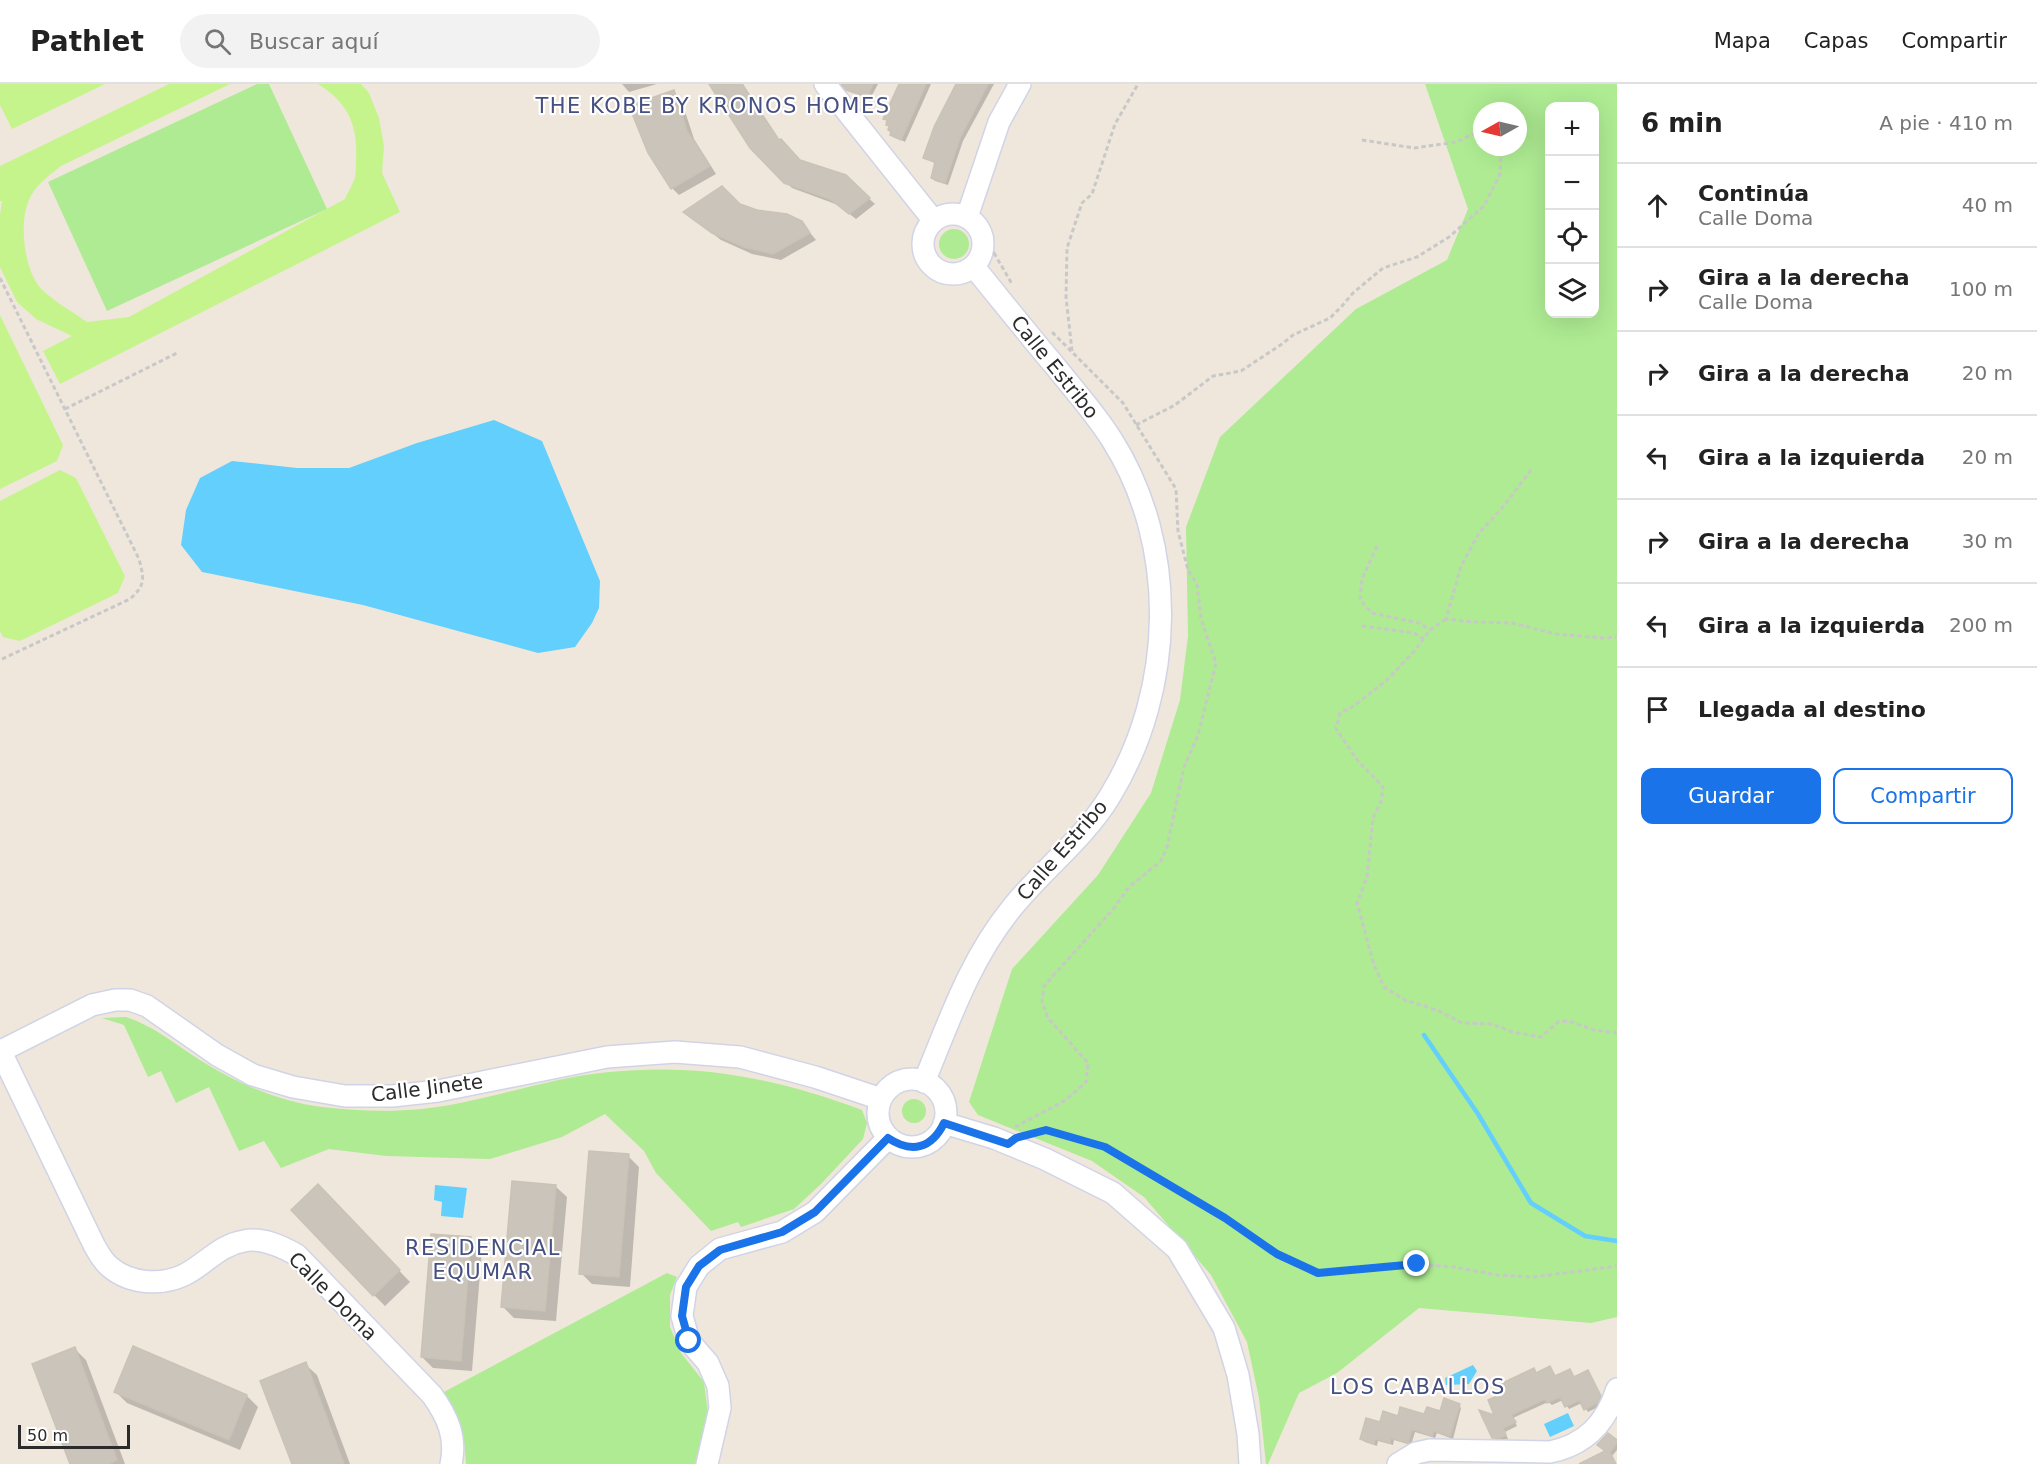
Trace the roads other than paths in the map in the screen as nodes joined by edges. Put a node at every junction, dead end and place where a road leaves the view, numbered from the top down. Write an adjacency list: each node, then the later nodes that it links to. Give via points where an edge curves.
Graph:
1 (825, 84): 4 (street)
2 (1020, 84): 3 (street, via 999,122)
3 (967, 217): 4 (street, via 950,214); 5 (street, via 981,231 983,240)
4 (933, 221): 5 (street, via 924,238 931,264 947,274 957,274)
5 (977, 263): 7 (street, Calle Estribo, via 1085,403 1130,472 1157,559 1161,603 1159,651 1139,737 1110,796 1084,831 1011,908 984,946)
6 (0, 1050): 8 (street, Calle Jinete, via 92,1005 130,1000 147,1006 253,1075 345,1096 438,1091 607,1057 675,1052 740,1057); 12 (street, Calle Doma, via 93,1245 108,1266 125,1277 164,1281 184,1275 224,1247 246,1240 281,1246 297,1255 438,1403 452,1432)
7 (924, 1082): 8 (street, via 904,1080 886,1090); 9 (street, via 940,1094)
8 (881, 1099): 10 (street, via 878,1119)
9 (944, 1123): 10 (street, via 931,1141 920,1146 897,1144); 14 (street, via 1045,1159 1113,1193 1177,1249 1224,1328 1238,1375)
10 (888, 1138): 13 (street, via 815,1212 782,1232 720,1250 699,1266 686,1287 682,1316 689,1341 708,1363 718,1386 720,1408)
11 (1617, 1389): 15 (street, via 1602,1421 1568,1448 1550,1452 1430,1450)
12 (451, 1464)
13 (708, 1464)
14 (1250, 1464)
15 (1398, 1464)

